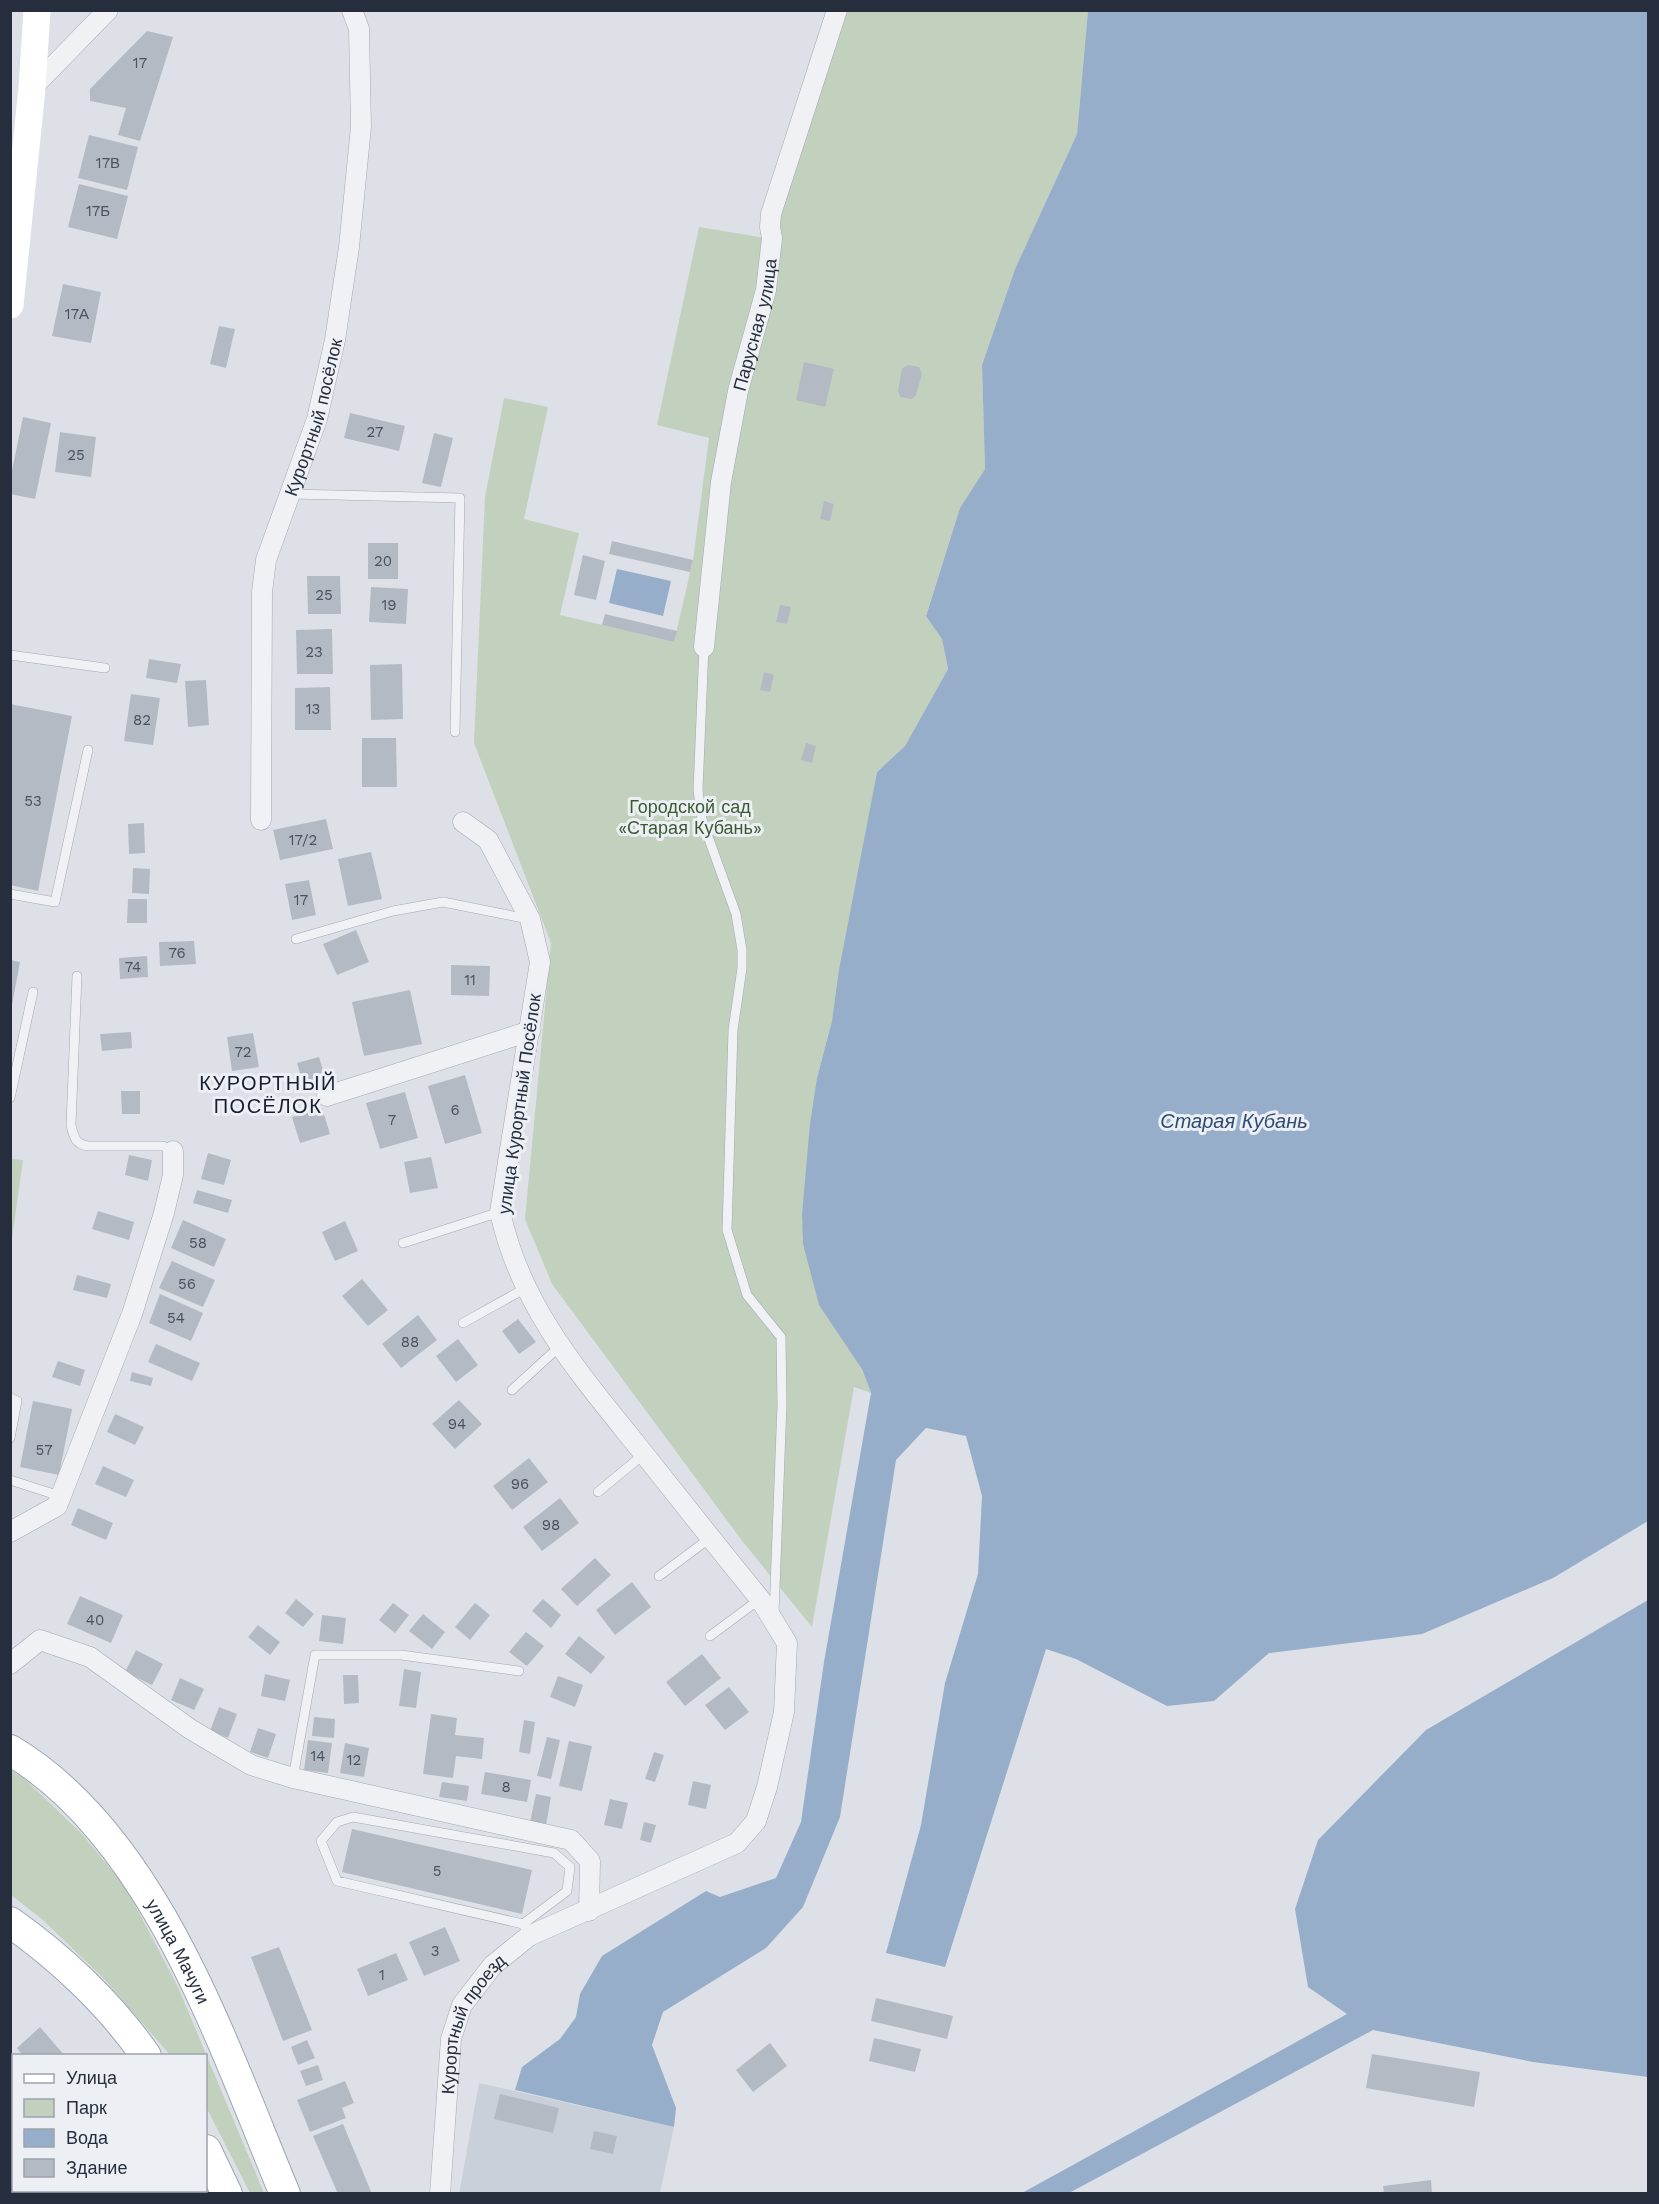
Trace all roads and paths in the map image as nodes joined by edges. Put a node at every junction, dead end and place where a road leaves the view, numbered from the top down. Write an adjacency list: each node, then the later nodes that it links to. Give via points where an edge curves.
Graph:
1 (37, 10): 5 (street)
2 (108, 10): 5 (street)
3 (352, 10): 8 (street, Курортный посёлок, via 359,29 361,127 349,247 320,408)
4 (837, 10): 9 (street, Парусная улица, via 771,214 766,290 738,391 721,482)
5 (32, 88): 6 (street)
6 (13, 269): 7 (street)
7 (10, 305)
8 (292, 494): 12 (lane, via 460,498); 14 (street, Курортный посёлок, via 266,560 262,592)
9 (704, 647): 41 (lane, via 698,790 702,820 736,914 742,950 732,1041 727,1230 747,1295 781,1337)
10 (10, 655): 11 (lane)
11 (105, 668)
12 (455, 732)
13 (87, 750): 16 (lane, via 55,902)
14 (261, 820)
15 (463, 822): 17 (street, улица Курортный Посёлок, via 488,840)
16 (10, 894)
17 (530, 919): 18 (lane, via 443,902); 21 (street, улица Курортный Посёлок, via 540,962)
18 (296, 939)
19 (77, 976): 24 (lane, via 71,1125 74,1139 88,1146 163,1146)
20 (33, 992): 23 (lane)
21 (530, 1031): 22 (street); 25 (street, улица Курортный Посёлок)
22 (327, 1096)
23 (10, 1098)
24 (173, 1151): 36 (street, via 173,1175 165,1213 132,1314)
25 (500, 1212): 26 (lane); 27 (street, улица Курортный Посёлок)
26 (403, 1243)
27 (525, 1289): 28 (lane); 29 (street, улица Курортный Посёлок)
28 (463, 1323)
29 (559, 1347): 30 (lane); 33 (street, улица Курортный Посёлок)
30 (512, 1390)
31 (10, 1398): 32 (lane, via 17,1401)
32 (10, 1437)
33 (644, 1454): 35 (lane); 38 (street, улица Курортный Посёлок)
34 (10, 1480): 36 (lane)
35 (598, 1492)
36 (60, 1496): 37 (street, via 57,1506)
37 (10, 1532)
38 (710, 1538): 39 (lane); 40 (street, улица Курортный Посёлок)
39 (659, 1576)
40 (760, 1599): 41 (street, улица Курортный Посёлок); 42 (lane)
41 (774, 1619): 43 (street, улица Курортный Посёлок)
42 (710, 1636)
43 (787, 1643): 48 (street, Курортный проезд, via 784,1712 756,1821 737,1843)
44 (10, 1665): 47 (street, via 40,1640 90,1657 190,1729 251,1766)
45 (519, 1671): 47 (lane, via 401,1655 315,1655)
46 (14, 1751): 54 (main road, улица Мачуги, via 76,1800 137,1877 196,1980)
47 (293, 1778): 48 (street, via 571,1840 590,1861)
48 (589, 1911): 50 (street, Курортный проезд)
49 (11, 1924): 51 (main road, via 51,1952 132,2035)
50 (526, 1930): 50 (lane, via 337,1881 321,1841 337,1822 353,1817 554,1853 570,1867 567,1891); 55 (street, Курортный проезд, via 462,2005 451,2039)
51 (145, 2054)
52 (207, 2152): 53 (main road)
53 (227, 2193)
54 (285, 2193)
55 (440, 2193)

